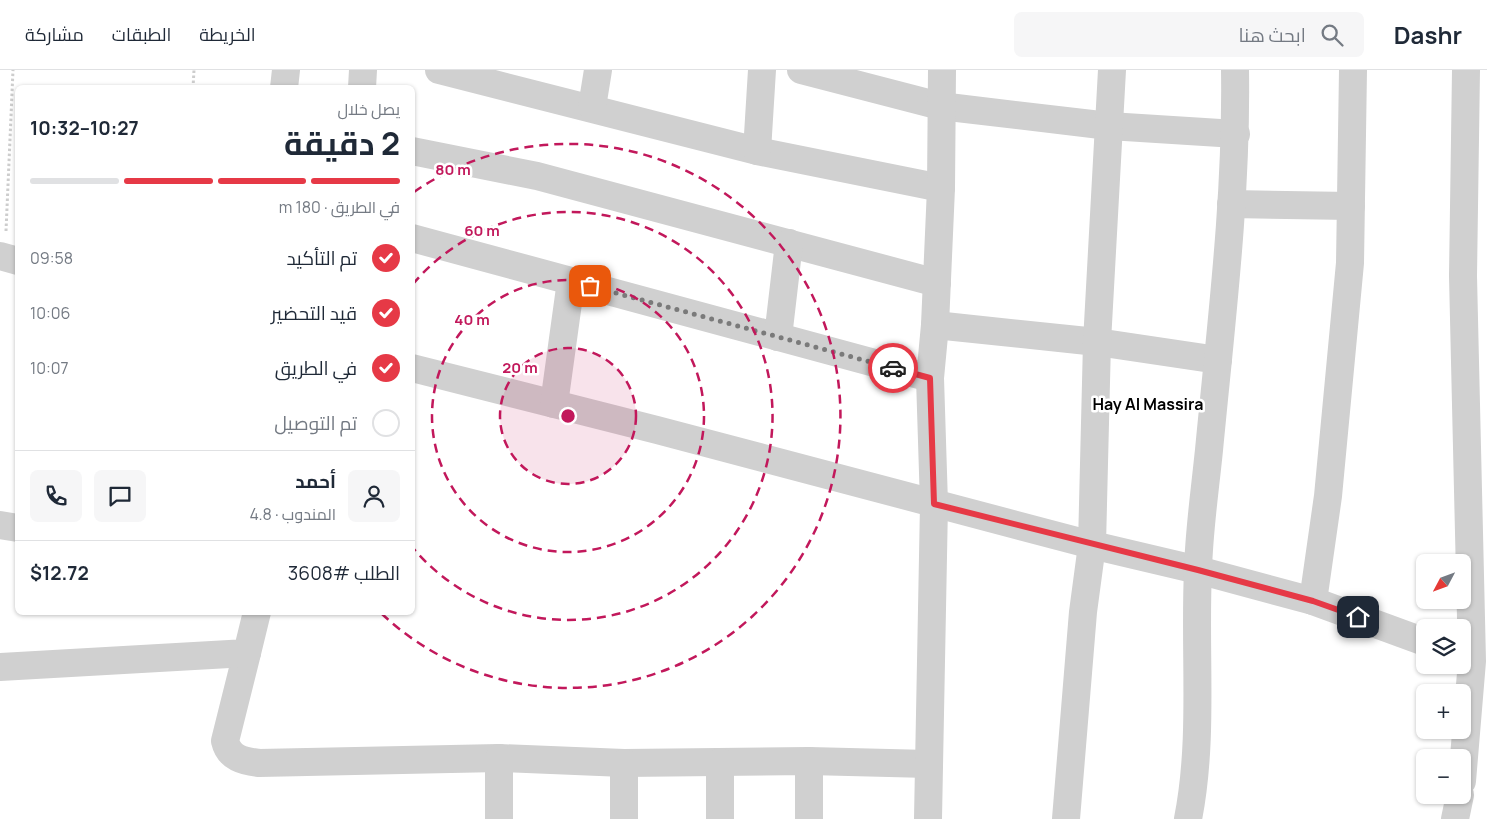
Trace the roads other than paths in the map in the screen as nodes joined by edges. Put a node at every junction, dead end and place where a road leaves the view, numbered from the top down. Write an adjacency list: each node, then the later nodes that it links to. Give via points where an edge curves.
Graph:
1 (286, 70): 12 (street)
2 (363, 70): 13 (street)
3 (439, 70): 15 (street)
4 (598, 70): 15 (street)
5 (762, 70): 18 (street)
6 (801, 70): 14 (street)
7 (942, 70): 14 (street)
8 (1112, 70): 16 (street)
9 (1235, 70): 17 (street)
10 (1353, 70): 22 (street)
11 (1466, 70): 25 (street)
12 (284, 85)
13 (362, 85)
14 (940, 106): 16 (street); 20 (street)
15 (592, 107): 18 (street)
16 (1109, 126): 17 (street); 30 (street)
17 (1236, 134): 21 (street)
18 (757, 151): 20 (street)
19 (415, 152): 24 (street, via 537,176)
20 (941, 188): 27 (street)
21 (1231, 204): 22 (street); 31 (street)
22 (1351, 206): 41 (street, via 1350,263 1339,395)
23 (415, 239): 26 (street)
24 (788, 244): 27 (street); 29 (street)
25 (1475, 277): 35 (street)
26 (571, 281): 29 (street); 34 (street)
27 (937, 283): 28 (street)
28 (936, 325): 30 (street); 33 (street)
29 (778, 337): 33 (street)
30 (1097, 342): 31 (street); 39 (street)
31 (1218, 360): 40 (street)
32 (415, 369): 34 (street)
33 (930, 378): 36 (street)
34 (554, 404): 36 (street)
35 (1478, 502): 45 (street)
36 (934, 504): 39 (street); 52 (street)
37 (0, 525): 38 (street)
38 (15, 528)
39 (1092, 545): 40 (street); 59 (street, via 1083,612)
40 (1198, 570): 41 (street); 60 (street, via 1197,714)
41 (1313, 601): 43 (street)
42 (256, 615): 44 (street)
43 (1416, 639)
44 (247, 653): 46 (street); 48 (street, via 225,741 234,757 259,763)
45 (1474, 662): 47 (street)
46 (0, 667)
47 (1465, 749)
48 (499, 758): 51 (street); 54 (street)
49 (809, 761): 50 (street); 52 (street); 57 (street)
50 (720, 762): 51 (street); 56 (street)
51 (624, 763): 55 (street)
52 (929, 764): 58 (street)
53 (1458, 804): 61 (street)
54 (499, 819)
55 (624, 819)
56 (720, 819)
57 (809, 819)
58 (928, 819)
59 (1066, 819)
60 (1188, 819)
61 (1455, 819)

